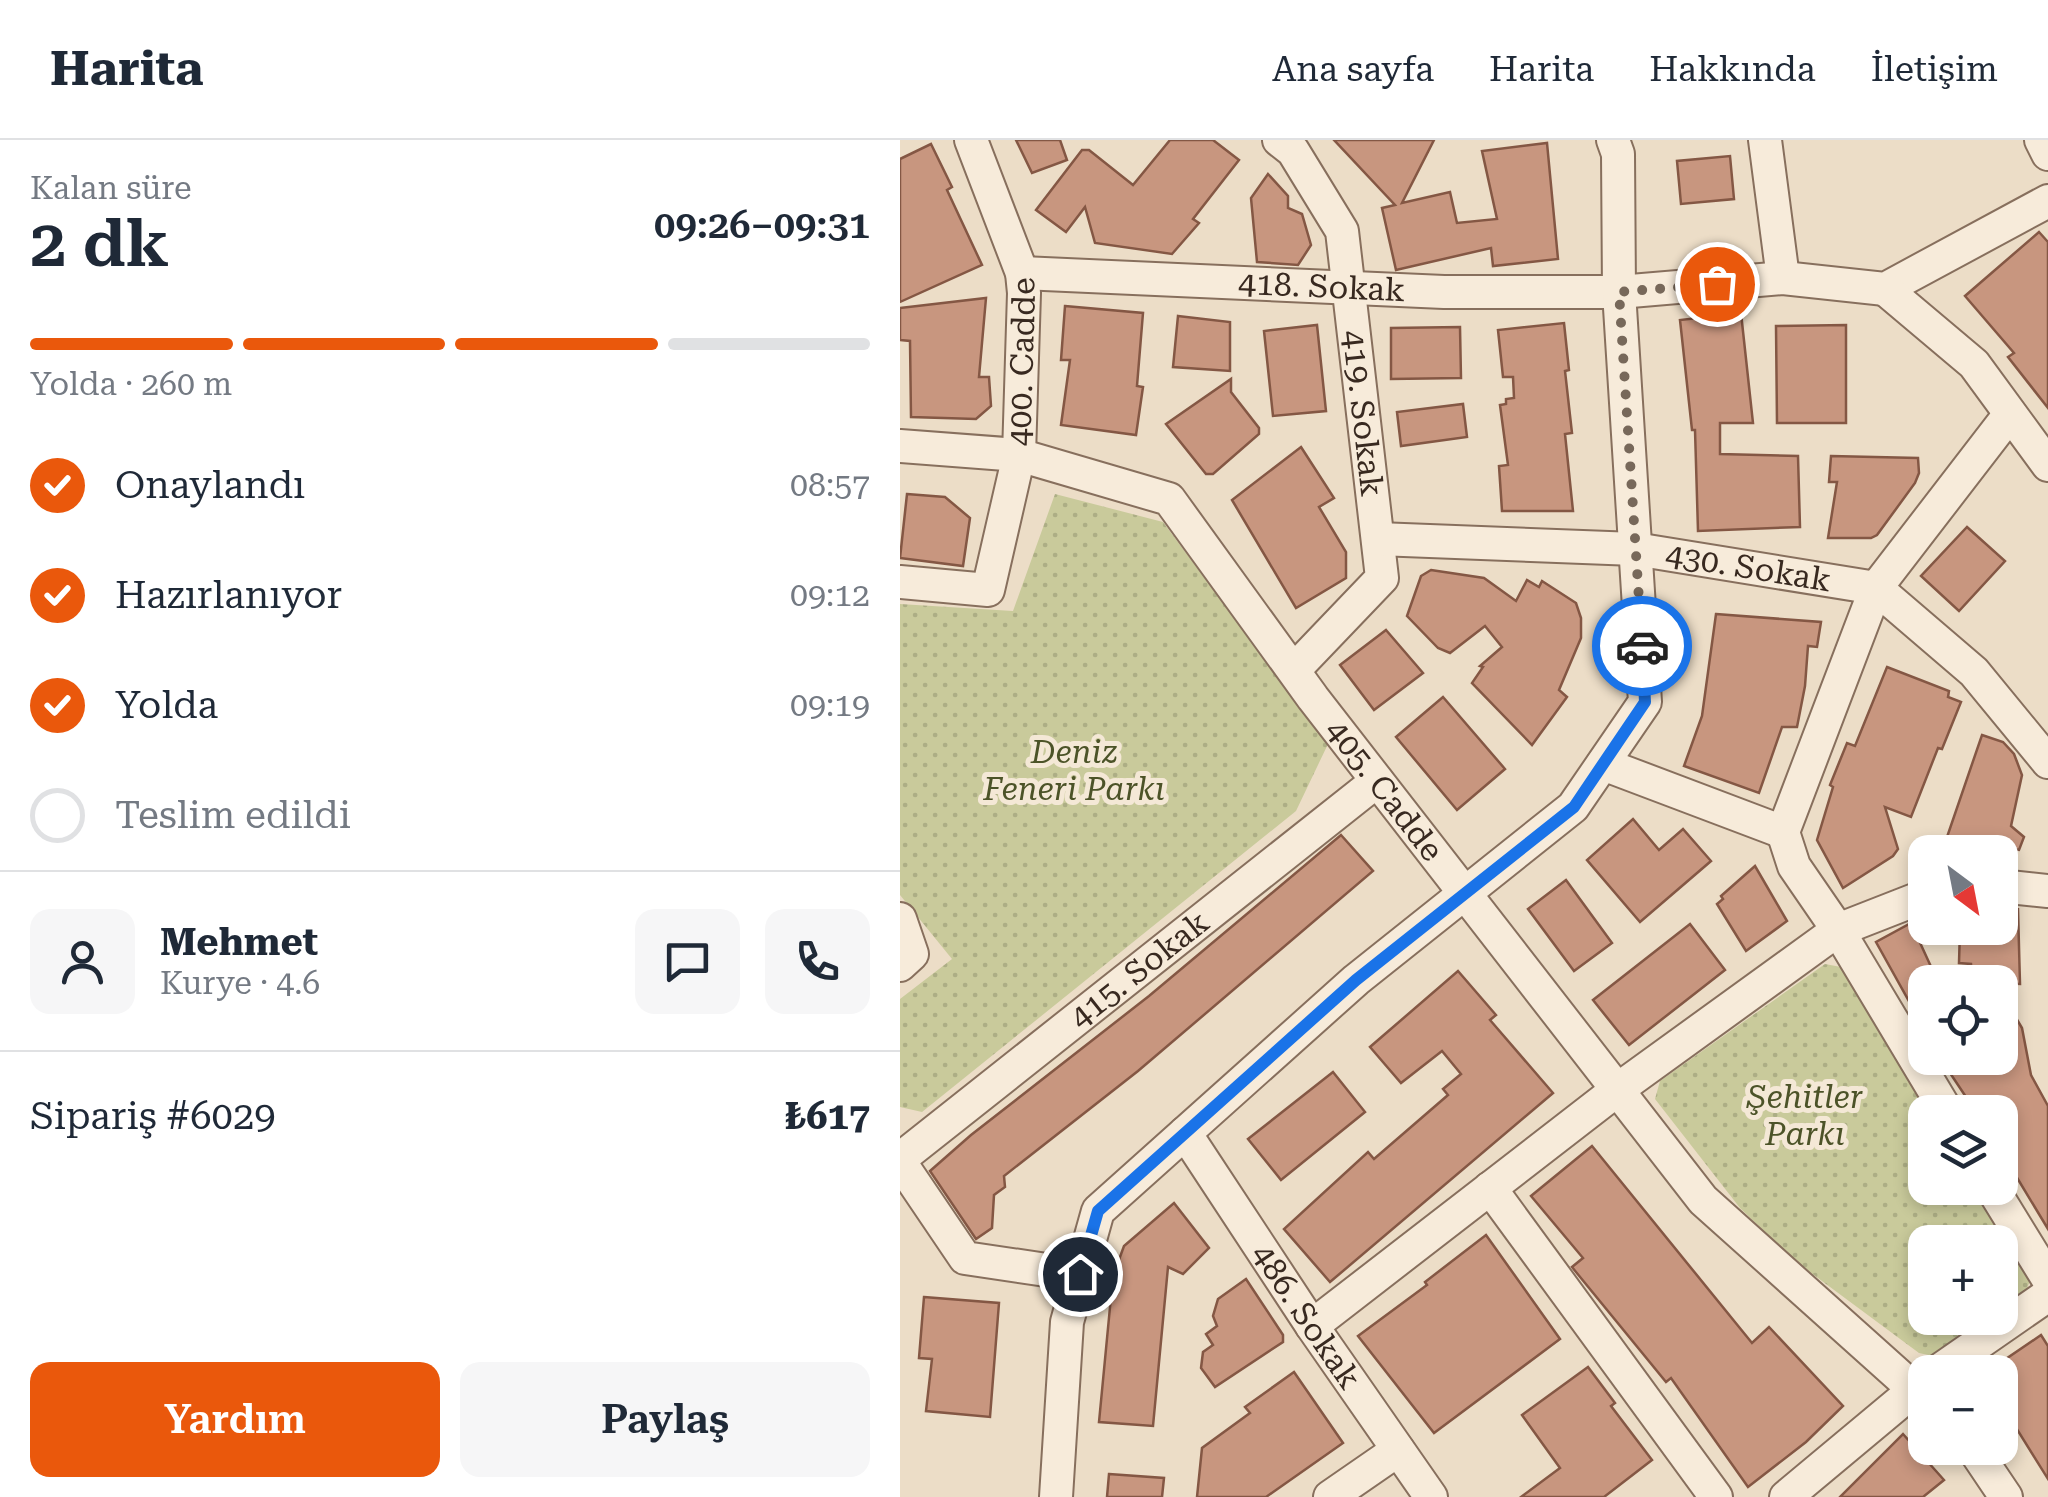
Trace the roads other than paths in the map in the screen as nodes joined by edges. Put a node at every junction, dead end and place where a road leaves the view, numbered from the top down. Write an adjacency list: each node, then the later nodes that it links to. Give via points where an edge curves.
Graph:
1 (970, 140): 8 (street, 400. Cadde)
2 (1614, 140): 12 (street)
3 (1765, 140): 9 (street)
4 (2040, 140): 6 (street)
5 (1291, 144): 10 (street, 419. Sokak, via 1342,232)
6 (2048, 154)
7 (2048, 201): 11 (street)
8 (1022, 272): 10 (street, 418. Sokak); 15 (street, 400. Cadde)
9 (1783, 278): 11 (street, 418. Sokak); 12 (street, 418. Sokak)
10 (1351, 288): 12 (street, 418. Sokak); 17 (street, 419. Sokak)
11 (1885, 289): 13 (street, via 1974,364)
12 (1619, 292): 18 (street)
13 (2010, 414): 16 (street); 20 (street)
14 (900, 446): 15 (street, 405. Cadde)
15 (1019, 454): 19 (street, 400. Cadde, via 988,590); 21 (street, 405. Cadde, via 1169,499)
16 (2048, 465)
17 (1378, 539): 18 (street, 430. Sokak); 21 (street, 419. Sokak, via 1382,578)
18 (1636, 548): 20 (street, 430. Sokak); 23 (street, via 1645,702)
19 (900, 582)
20 (1876, 588): 22 (street, 430. Sokak, via 1974,672); 25 (street)
21 (1294, 670): 24 (street, 405. Cadde)
22 (2048, 762)
23 (1603, 764): 25 (street); 28 (street, via 1574,807)
24 (1377, 780): 28 (street, 405. Cadde); 36 (street, 415. Sokak)
25 (1782, 832): 31 (street, via 1794,866)
26 (2018, 888): 27 (street)
27 (2048, 891)
28 (1464, 895): 33 (street, 405. Cadde); 35 (street, via 1356,980)
29 (1908, 903): 31 (street)
30 (900, 919): 32 (street)
31 (1838, 930): 33 (street); 34 (street)
32 (906, 959)
33 (1617, 1090): 37 (street); 44 (street, 405. Cadde, via 1703,1200)
34 (1936, 1095)
35 (1185, 1133): 39 (street, via 1098,1211); 42 (street, 486. Sokak)
36 (900, 1161): 39 (street, via 965,1258)
37 (1490, 1188): 42 (street); 51 (street)
38 (2002, 1205): 40 (street)
39 (1080, 1274): 48 (street, via 1068,1322)
40 (2048, 1279)
41 (2048, 1295): 43 (street)
42 (1312, 1326): 46 (street, 486. Sokak)
43 (1966, 1355)
44 (1908, 1371)
45 (1908, 1399): 52 (street)
46 (1398, 1450): 49 (street); 50 (street, 486. Sokak)
47 (1984, 1465): 53 (street)
48 (1056, 1497)
49 (1330, 1497)
50 (1431, 1497)
51 (1716, 1497)
52 (1786, 1497)
53 (2006, 1497)

